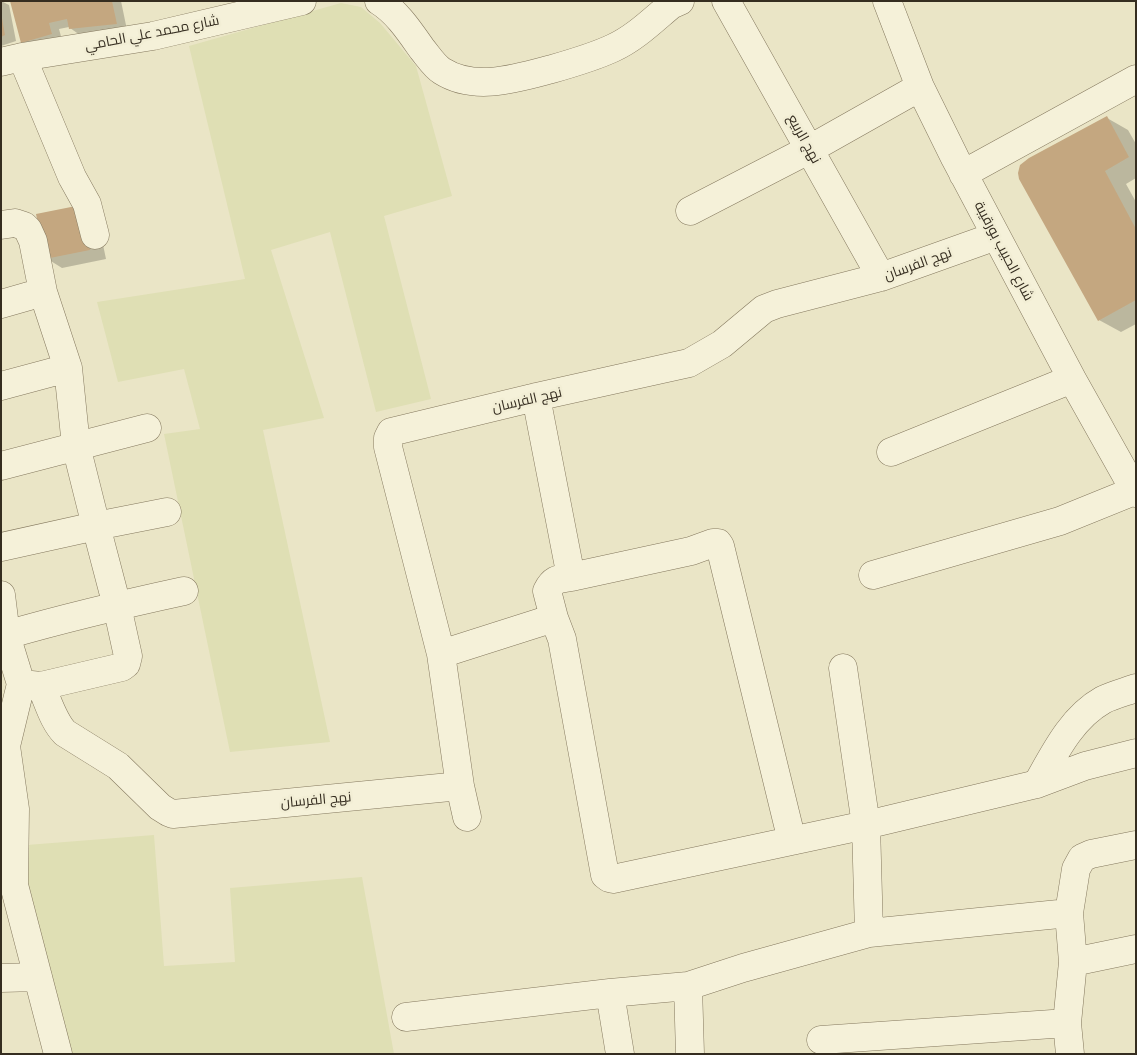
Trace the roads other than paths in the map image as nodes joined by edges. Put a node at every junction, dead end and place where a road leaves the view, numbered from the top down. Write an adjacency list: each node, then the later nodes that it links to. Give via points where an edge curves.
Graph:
1 (302, 1): 6 (street, شارع محمد علي الحامي, via 152,36)
2 (379, 1): 5 (street, via 392,11 440,70 464,80 482,82 511,80 601,53 623,42)
3 (726, 1): 9 (street, نهج الربيع)
4 (887, 1): 8 (street, شارع الحبيب بورقيبة)
5 (674, 3)
6 (12, 60): 13 (street, via 87,204)
7 (1136, 79): 10 (street)
8 (920, 87): 9 (street); 10 (street, شارع الحبيب بورقيبة)
9 (810, 149): 11 (street); 15 (street, نهج الربيع)
10 (963, 174): 14 (street, شارع الحبيب بورقيبة)
11 (690, 211)
12 (1, 225): 16 (street, via 15,223 28,230)
13 (95, 235)
14 (996, 236): 15 (street, نهج الفرسان); 19 (street, شارع الحبيب بورقيبة)
15 (881, 277): 21 (street, نهج الفرسان, via 764,309 722,344 689,363)
16 (43, 292): 17 (street); 18 (street)
17 (1, 304)
18 (68, 368): 20 (street); 23 (street)
19 (1072, 379): 24 (street); 26 (street, شارع الحبيب بورقيبة)
20 (1, 386)
21 (536, 398): 31 (street); 37 (street, نهج الفرسان, via 398,430 391,432 388,438 393,471)
22 (146, 428): 23 (street)
23 (76, 446): 25 (street); 28 (street)
24 (892, 452)
25 (1, 466)
26 (1135, 492): 30 (street, via 1060,521)
27 (167, 512): 28 (street)
28 (96, 526): 29 (street); 34 (street)
29 (1, 547)
30 (873, 575)
31 (571, 578): 35 (street, via 556,580 547,591); 47 (street, via 718,543)
32 (184, 592): 34 (street)
33 (1, 595): 36 (street)
34 (117, 606): 36 (street, via 60,620); 39 (street, via 128,656 126,664)
35 (554, 618): 37 (street); 47 (street, via 562,638 605,875 613,879)
36 (4, 639): 39 (street)
37 (441, 654): 44 (street, نهج الفرسان)
38 (843, 668): 46 (street)
39 (31, 685): 41 (street); 44 (street, نهج الفرسان, via 65,733 118,766 160,807 172,814)
40 (1136, 688): 43 (street, via 1104,700 1085,714 1063,738)
41 (4, 746): 53 (street, via 15,809 14,885)
42 (1136, 753): 43 (street, via 1085,766)
43 (1037, 784): 46 (street)
44 (460, 786): 45 (street, نهج الفرسان)
45 (467, 817)
46 (866, 825): 47 (street); 50 (street)
47 (792, 841)
48 (1136, 845): 49 (street, via 1082,858 1076,869)
49 (1069, 913): 50 (street); 52 (street)
50 (869, 933): 55 (street)
51 (1136, 949): 52 (street)
52 (1073, 962): 58 (street)
53 (38, 977): 54 (street); 60 (street)
54 (1, 978)
55 (688, 986): 56 (street); 62 (street)
56 (610, 993): 57 (street); 61 (street)
57 (406, 1017)
58 (1067, 1024): 59 (street); 63 (street)
59 (822, 1040)
60 (58, 1054)
61 (620, 1054)
62 (690, 1054)
63 (1070, 1054)

